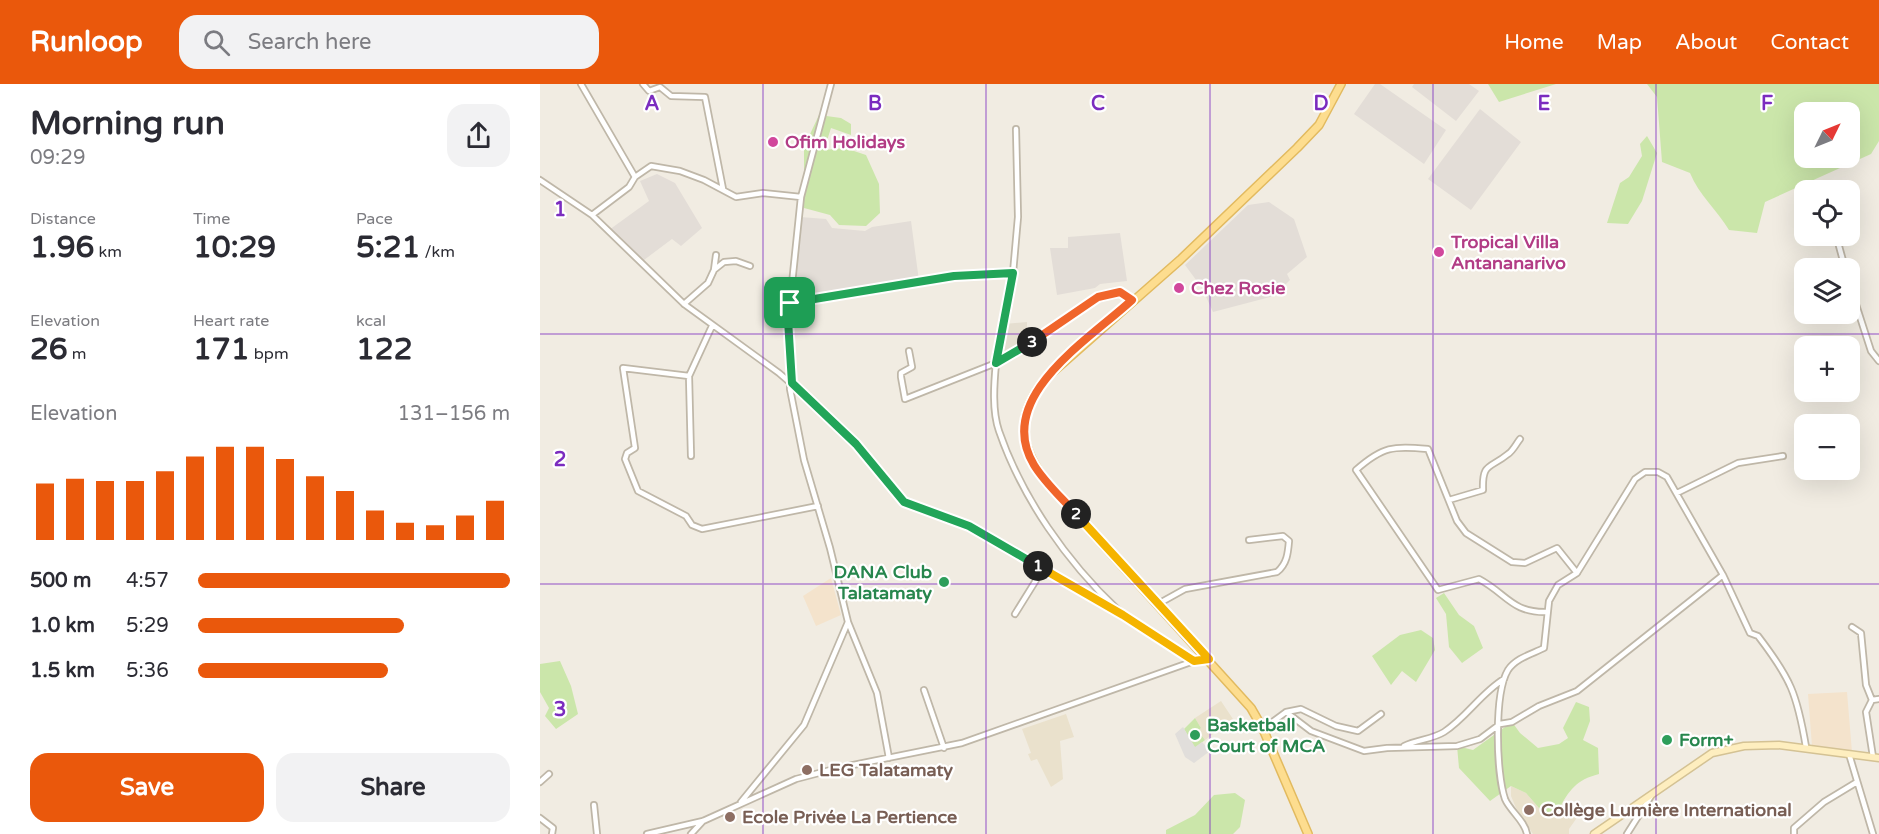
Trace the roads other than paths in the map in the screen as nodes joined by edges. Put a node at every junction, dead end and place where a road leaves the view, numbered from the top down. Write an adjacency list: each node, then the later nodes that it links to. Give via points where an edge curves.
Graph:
1 (581, 84): 6 (street)
2 (643, 84): 8 (street, via 649,91 660,87 670,96 705,97)
3 (831, 84): 9 (street)
4 (1341, 84): 17 (main road, via 1319,125 1298,148)
5 (1016, 129): 16 (street, via 1018,217)
6 (635, 177): 8 (street, via 651,166 680,171); 10 (street, via 629,187)
7 (540, 180): 10 (street)
8 (723, 189): 9 (street, via 736,197 763,193)
9 (801, 197): 18 (street)
10 (592, 215): 19 (street)
11 (1839, 246): 13 (street)
12 (716, 255): 15 (street)
13 (1842, 258)
14 (750, 266): 15 (street, via 724,262)
15 (714, 270): 19 (street, via 708,283)
16 (1013, 273): 18 (street, via 954,276); 24 (street)
17 (1132, 300): 24 (street, via 1120,292 1098,297); 37 (main road, via 1039,387 1026,410 1023,427 1033,465)
18 (790, 303): 26 (street)
19 (684, 304): 21 (street)
20 (1860, 317): 23 (street, via 1871,351)
21 (712, 326): 25 (street); 26 (street)
22 (909, 351): 24 (street, via 912,367 901,377 904,399)
23 (1879, 361)
24 (996, 363): 40 (street, via 999,430 1033,503 1087,580)
25 (689, 376): 28 (street); 32 (street, via 623,368 635,448 625,459 638,491 686,516 692,525 702,529)
26 (792, 383): 32 (street, via 804,460); 34 (street, via 856,444 904,502 969,526)
27 (1520, 439): 31 (street, via 1510,453 1486,467 1484,490)
28 (691, 456)
29 (1783, 456): 30 (street, via 1738,463)
30 (1677, 493): 35 (street, via 1667,477 1658,472 1640,475); 36 (street)
31 (1449, 500): 35 (street, via 1466,533 1512,562 1525,563 1557,548); 38 (street, via 1428,449 1381,449 1356,470 1438,590 1479,579 1496,588 1512,604 1529,612)
32 (818, 506): 41 (street)
33 (1249, 540): 37 (street, via 1283,536 1289,541 1283,568 1185,589)
34 (1043, 569): 39 (street); 40 (street)
35 (1577, 573): 38 (street, via 1558,585)
36 (1723, 575): 51 (street, via 1576,692); 54 (street, via 1750,633 1758,636 1788,678 1799,703)
37 (1158, 604): 43 (main road)
38 (1547, 612): 45 (street, via 1544,648 1521,658 1509,668)
39 (1015, 615)
40 (1123, 615): 44 (street)
41 (848, 622): 58 (street, via 877,693); 63 (street, via 804,725)
42 (1852, 627): 48 (street, via 1861,633 1866,685)
43 (1209, 659): 44 (street); 52 (main road, via 1251,708)
44 (1194, 661): 55 (street)
45 (1504, 679): 51 (street, via 1498,711); 53 (street, via 1442,734)
46 (924, 690): 55 (street)
47 (1879, 699): 48 (street)
48 (1872, 700): 57 (street, via 1866,712)
49 (1286, 712): 50 (street, via 1301,709 1336,726 1358,731); 52 (street); 53 (street, via 1311,731 1364,751)
50 (1382, 714)
51 (1500, 724): 53 (street, via 1480,739 1457,746); 72 (street, via 1498,766 1505,797)
52 (1263, 729): 71 (main road)
53 (1401, 747)
54 (1806, 747): 56 (main road); 62 (main road, via 1744,746 1712,753)
55 (945, 748): 58 (street)
56 (1849, 754): 57 (main road); 61 (street)
57 (1876, 757)
58 (889, 758): 63 (street, via 796,779)
59 (549, 774): 60 (street)
60 (540, 782)
61 (1857, 782): 75 (street, via 1824,802 1794,828); 76 (street)
62 (1654, 791): 73 (main road); 74 (street)
63 (741, 802): 66 (street)
64 (594, 805): 68 (street)
65 (540, 818): 67 (street, via 553,828)
66 (703, 821): 69 (street); 70 (street)
67 (552, 834)
68 (597, 834)
69 (647, 834)
70 (692, 834)
71 (1308, 834)
72 (1527, 834)
73 (1594, 834)
74 (1627, 834)
75 (1794, 834)
76 (1873, 834)

